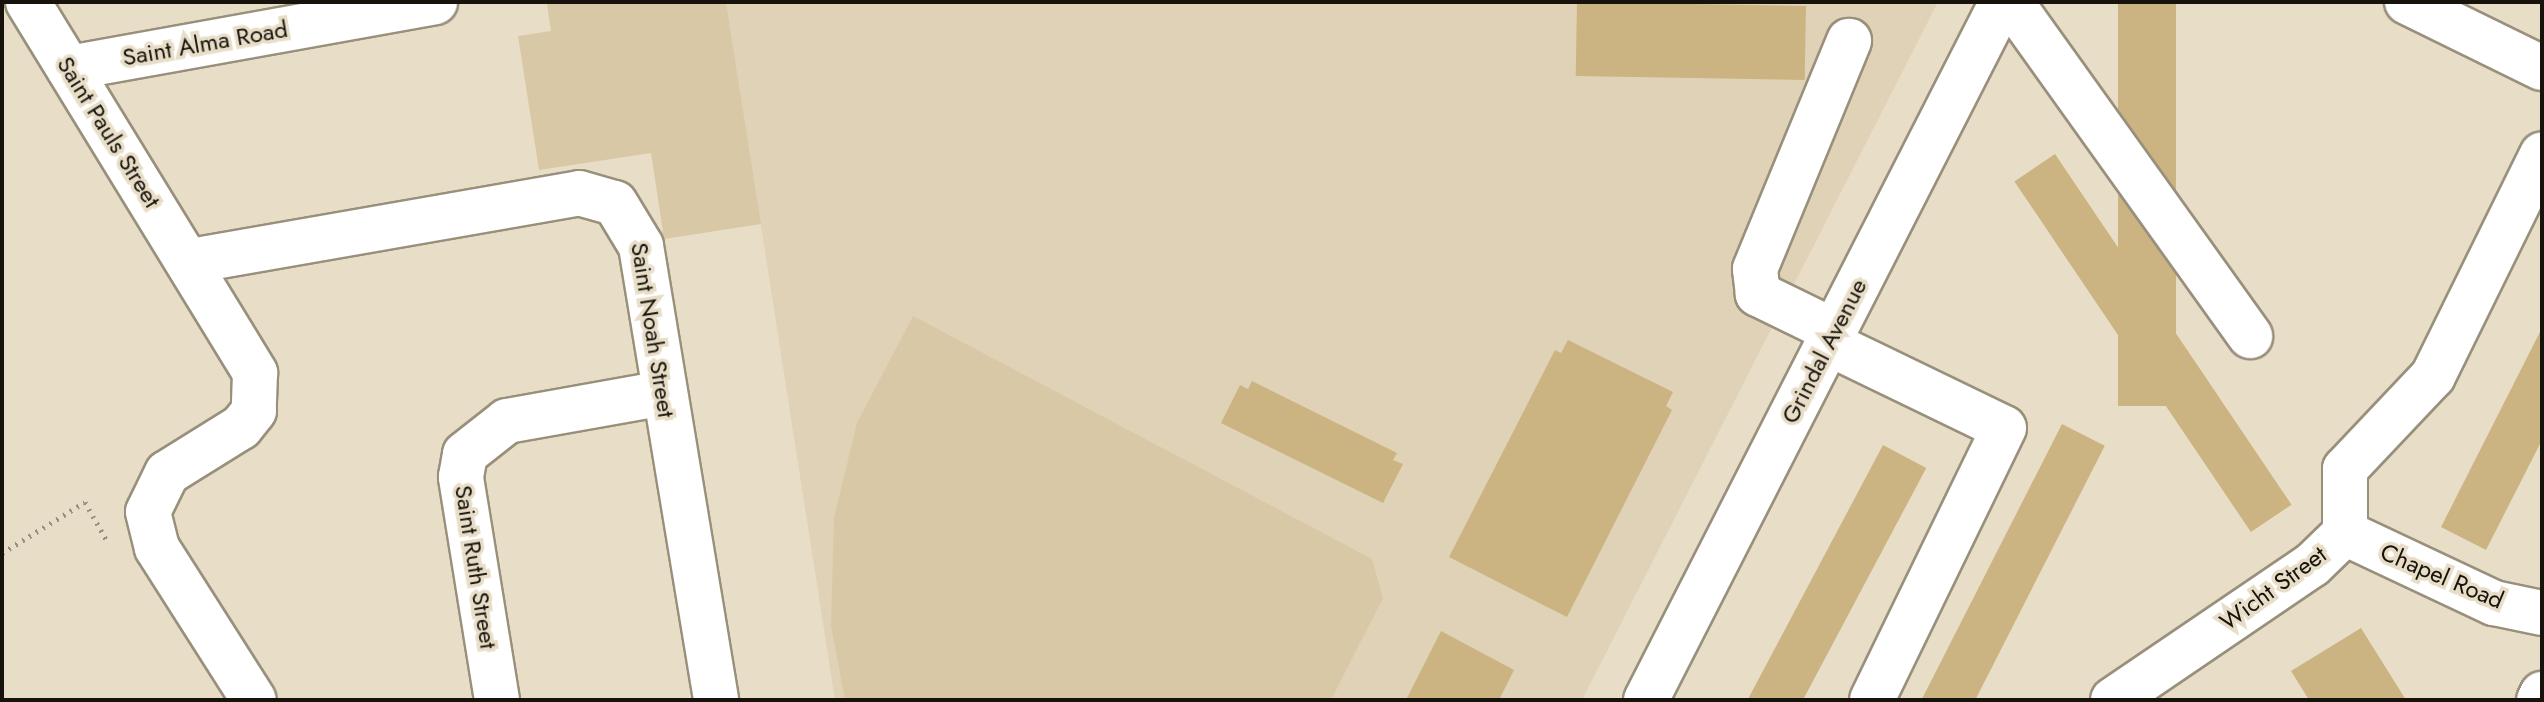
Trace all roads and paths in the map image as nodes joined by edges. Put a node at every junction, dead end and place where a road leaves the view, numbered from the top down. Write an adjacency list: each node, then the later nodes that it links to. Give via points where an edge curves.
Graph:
1 (25, 2): 6 (street); 8 (street, Saint Pauls Street)
2 (435, 2): 8 (street, Saint Alma Road)
3 (2002, 2): 13 (street, Grindal Avenue)
4 (2011, 2): 12 (street)
5 (2407, 2): 9 (street)
6 (2, 13)
7 (1849, 41): 13 (street, via 1755,269 1758,294)
8 (69, 68): 11 (street, Saint Pauls Street)
9 (2542, 68)
10 (2542, 154): 15 (street, Wicht Street, via 2433,376 2345,469)
11 (191, 261): 14 (street, Saint Noah Street, via 579,193 615,203 635,225); 21 (street, Saint Pauls Street, via 258,392 241,427 167,473 154,489 149,523 157,548)
12 (2250, 336)
13 (1831, 337): 23 (street, Grindal Avenue); 24 (street, via 2004,428)
14 (664, 393): 20 (street, Saint Ruth Street, via 507,421 465,454 461,477); 22 (street, Saint Noah Street)
15 (2345, 533): 18 (street, Chapel Road, via 2494,603); 25 (street, Wicht Street, via 2312,565)
16 (2, 553): 17 (path, via 85,502)
17 (114, 554)
18 (2542, 613)
19 (2542, 694): 26 (street)
20 (492, 699)
21 (254, 700)
22 (716, 700)
23 (1646, 700)
24 (1872, 700)
25 (2113, 700)
26 (2539, 700)

